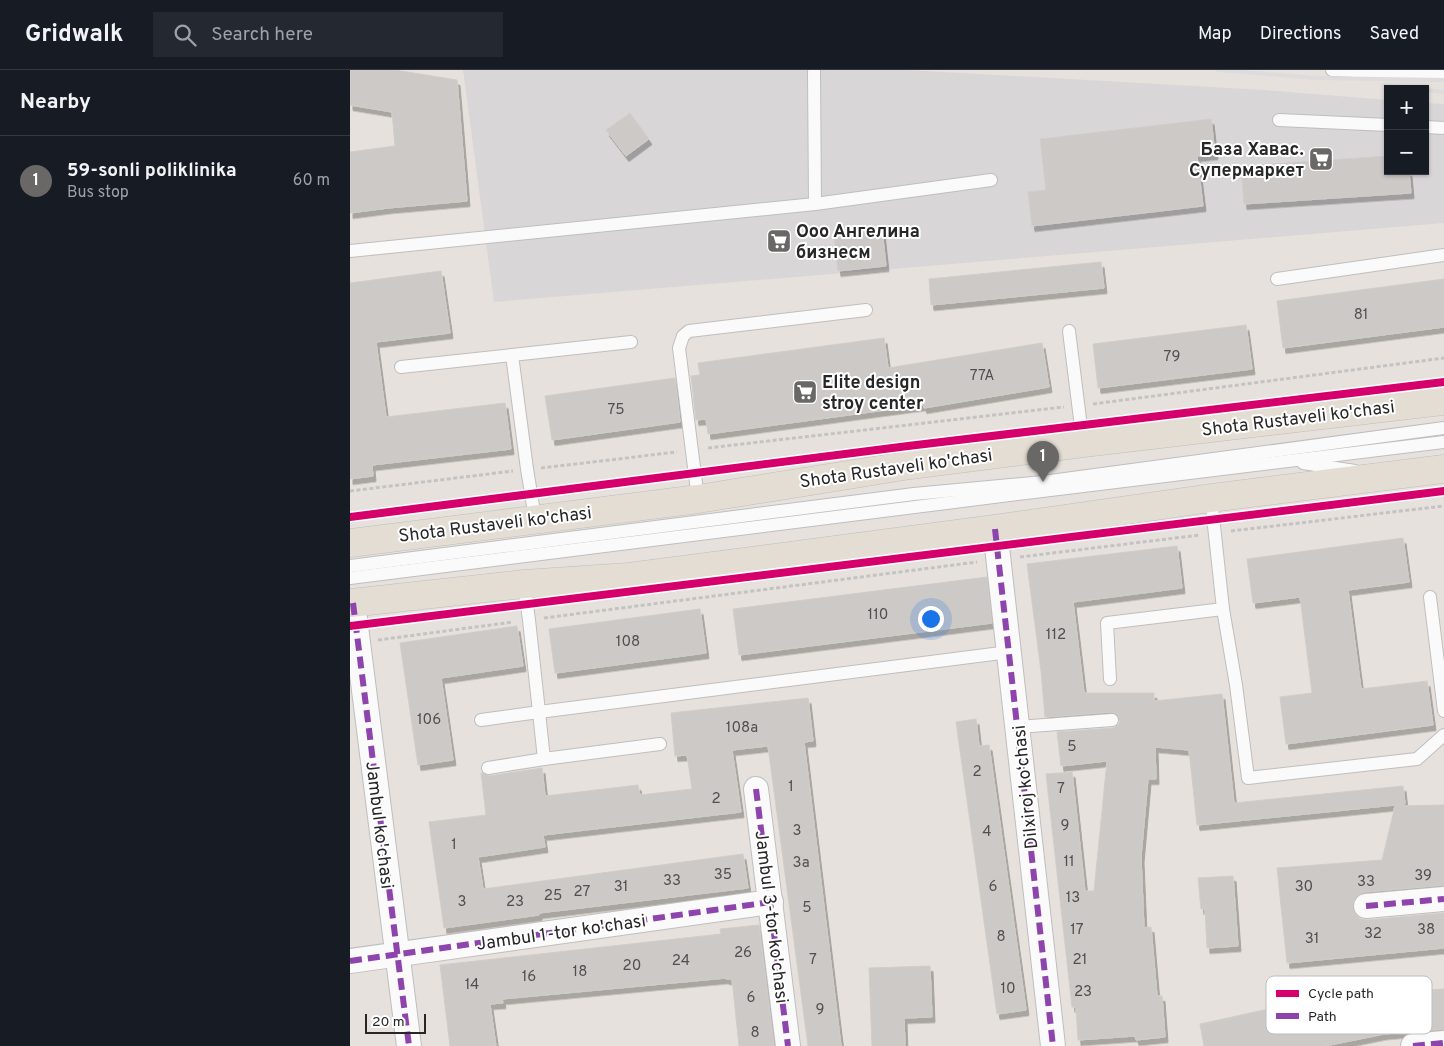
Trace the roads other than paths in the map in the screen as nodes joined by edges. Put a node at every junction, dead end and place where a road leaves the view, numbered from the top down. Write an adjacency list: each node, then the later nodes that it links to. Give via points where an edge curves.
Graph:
1 (1332, 70): 3 (lane)
2 (814, 72): 9 (lane)
3 (1444, 75)
4 (1279, 120): 5 (lane)
5 (1384, 126)
6 (1429, 127): 7 (lane)
7 (1444, 128)
8 (991, 180): 9 (lane)
9 (815, 204): 10 (lane)
10 (350, 251)
11 (1444, 255): 12 (lane)
12 (1277, 279)
13 (866, 310): 26 (lane, via 689,331 682,336 680,348)
14 (1068, 331): 21 (lane)
15 (631, 342): 16 (lane)
16 (512, 355): 17 (lane); 27 (lane)
17 (401, 367)
18 (1444, 401): 21 (main road, Shota Rustaveli ko'chasi)
19 (1444, 428): 30 (lane, via 1043,482 914,494)
20 (1444, 442): 22 (lane)
21 (1084, 443): 26 (main road, Shota Rustaveli ko'chasi, via 910,465)
22 (1288, 460): 24 (lane); 32 (lane, via 734,531)
23 (1444, 469): 24 (main road)
24 (1387, 476): 25 (main road)
25 (1211, 498): 28 (main road); 34 (lane)
26 (698, 499): 27 (main road, Shota Rustaveli ko'chasi)
27 (535, 518): 29 (main road, Shota Rustaveli ko'chasi)
28 (995, 529): 31 (main road, via 629,577); 35 (street, Dilxiroj ko‘chasi)
29 (350, 543)
30 (350, 566)
31 (524, 584): 32 (main road); 38 (lane)
32 (351, 595): 50 (street, Jambul ko'chasi)
33 (1430, 597): 37 (lane)
34 (1223, 609): 36 (lane, via 1107,622); 42 (lane, via 1248,778 1416,759)
35 (1009, 652): 38 (lane); 41 (street, Dilxiroj ko‘chasi)
36 (1110, 679)
37 (1444, 711)
38 (539, 712): 39 (lane); 44 (lane)
39 (481, 720)
40 (1112, 720): 41 (lane)
41 (1018, 727): 55 (street, Dilxiroj ko‘chasi)
42 (1444, 735)
43 (660, 744): 44 (lane)
44 (544, 760): 45 (lane)
45 (488, 768)
46 (756, 789): 48 (street, Jambul 3-tor ko'chasi)
47 (1444, 899): 49 (street)
48 (771, 902): 50 (street, Jambul 1-tor ko'chasi); 54 (street, Jambul 3-tor ko'chasi)
49 (1366, 906)
50 (397, 955): 51 (street, Jambul 1-tor ko'chasi); 53 (street, Jambul ko'chasi)
51 (350, 961)
52 (1444, 1043): 56 (street)
53 (409, 1046)
54 (788, 1046)
55 (1053, 1046)
56 (1413, 1046)

